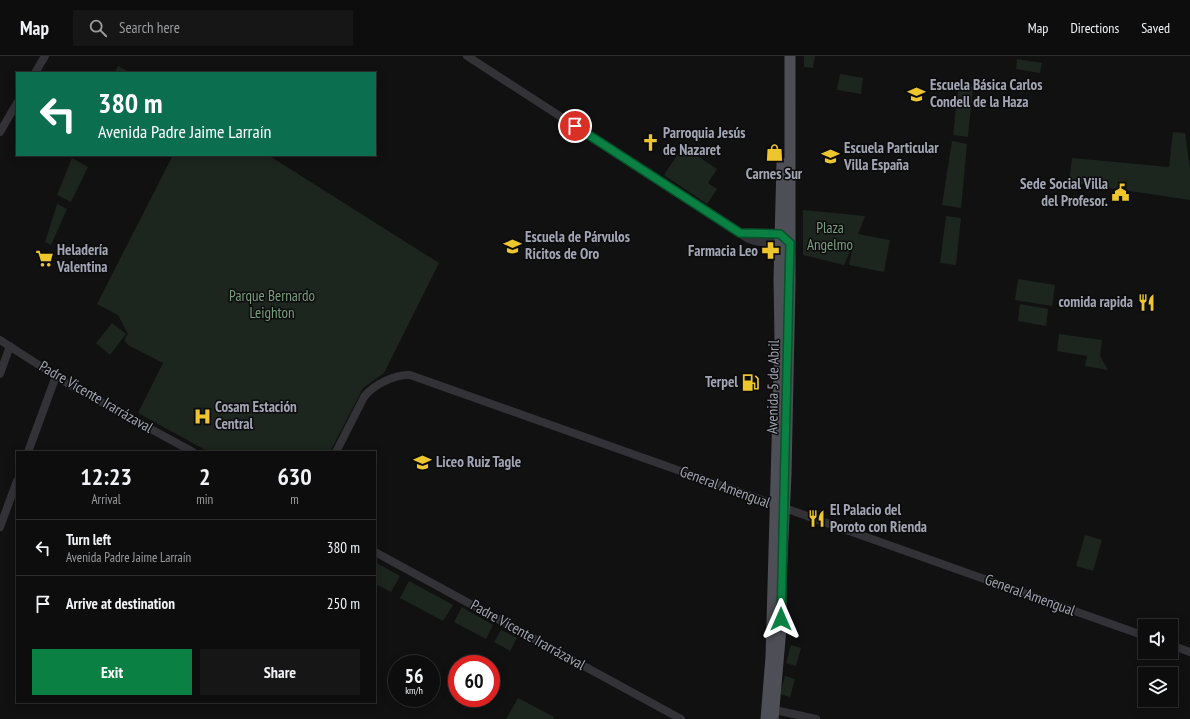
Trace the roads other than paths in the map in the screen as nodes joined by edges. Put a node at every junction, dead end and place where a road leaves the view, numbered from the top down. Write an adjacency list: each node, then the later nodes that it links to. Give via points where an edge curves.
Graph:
1 (44, 56): 5 (street)
2 (468, 56): 8 (street, via 740,233)
3 (784, 56): 8 (main road, Avenida 5 de Abril)
4 (790, 56): 8 (main road, Avenida 5 de Abril)
5 (36, 72)
6 (16, 105): 7 (street)
7 (0, 132)
8 (783, 240): 17 (main road, Avenida 5 de Abril)
9 (0, 340): 10 (street, Padre Vicente Irarrázaval)
10 (10, 346): 11 (street); 12 (street, Padre Vicente Irarrázaval)
11 (0, 374)
12 (56, 376): 13 (street); 14 (street, Padre Vicente Irarrázaval)
13 (28, 451)
14 (191, 451)
15 (337, 451): 17 (street, General Amengual, via 370,390 402,375 417,377)
16 (16, 484): 18 (street)
17 (780, 507): 20 (street, General Amengual); 23 (main road, Avenida 5 de Abril, via 781,628)
18 (0, 527)
19 (376, 553): 24 (street, Padre Vicente Irarrázaval)
20 (1138, 634)
21 (1178, 648): 22 (street)
22 (1190, 652)
23 (770, 714): 25 (street)
24 (681, 719)
25 (816, 719)

